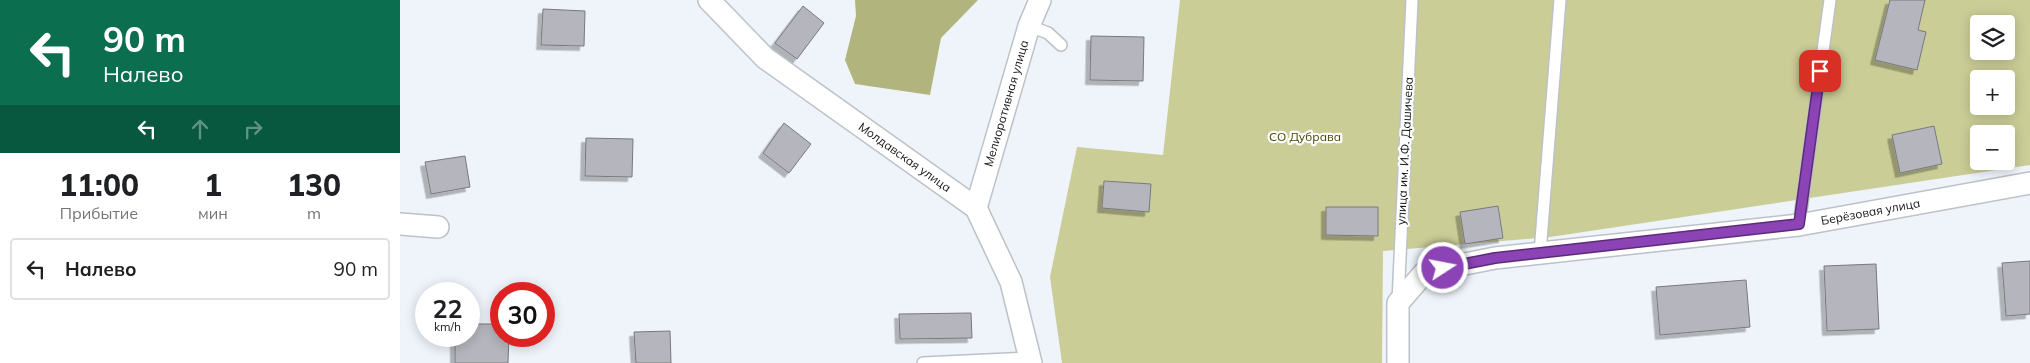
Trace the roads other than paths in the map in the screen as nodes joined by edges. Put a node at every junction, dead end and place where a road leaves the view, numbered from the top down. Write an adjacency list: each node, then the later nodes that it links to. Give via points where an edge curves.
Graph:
1 (709, 0): 9 (street, Молдавская улица, via 765,58)
2 (1040, 0): 6 (street, Мелиоративная улица)
3 (1412, 0): 14 (lane, улица им. И.Ф. Дашичева)
4 (1560, 0): 13 (lane)
5 (1830, 0): 11 (lane)
6 (1029, 26): 7 (lane, via 1048,33); 9 (street, Мелиоративная улица)
7 (1061, 45)
8 (2030, 183): 11 (street, Берёзовая улица)
9 (976, 208): 15 (street, Молдавская улица, via 1011,282)
10 (400, 224): 12 (street)
11 (1799, 224): 13 (street, Берёзовая улица)
12 (438, 227)
13 (1540, 254): 14 (street, Берёзовая улица, via 1495,258 1425,272)
14 (1398, 302): 17 (street)
15 (1031, 361): 16 (lane)
16 (923, 363)
17 (1398, 363)

